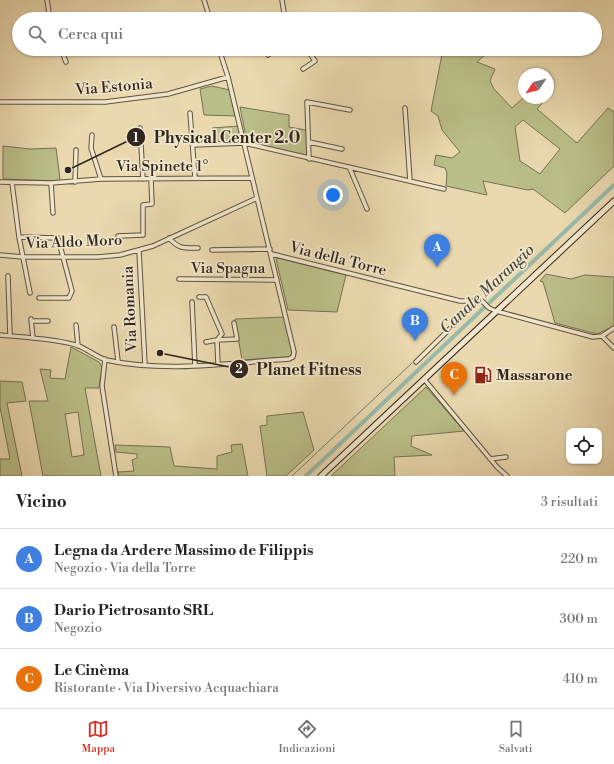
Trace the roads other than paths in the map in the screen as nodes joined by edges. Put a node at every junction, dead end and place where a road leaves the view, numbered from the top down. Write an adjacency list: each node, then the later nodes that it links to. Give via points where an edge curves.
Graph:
1 (47, 0): 4 (street)
2 (204, 0): 5 (street)
3 (282, 0): 6 (street)
4 (49, 12)
5 (208, 12)
6 (284, 12)
7 (64, 56): 10 (street)
8 (221, 56): 12 (street, Via della Torre)
9 (310, 56): 11 (street, via 314,62)
10 (66, 62)
11 (303, 69)
12 (228, 77): 13 (street, Via Estonia, via 168,94 105,102); 20 (street, Via della Torre)
13 (0, 102)
14 (405, 108): 31 (street)
15 (350, 110): 19 (street, via 307,102)
16 (190, 113): 21 (street)
17 (140, 128): 29 (street)
18 (92, 135): 26 (street, via 91,148)
19 (309, 142): 22 (street); 24 (street)
20 (244, 143): 21 (street); 24 (street); 28 (street, Via della Torre)
21 (193, 145): 27 (street)
22 (342, 149)
23 (76, 150): 33 (street)
24 (309, 159): 25 (street)
25 (350, 169): 31 (street); 39 (street)
26 (101, 178): 29 (street, Via Spinete 1°); 33 (street, Via Spinete 1°)
27 (195, 178): 28 (street, Via Spinete 1°); 30 (street, Via Spinete 1°)
28 (252, 178): 37 (street, Via della Torre)
29 (143, 179): 30 (street, Via Spinete 1°)
30 (151, 179): 42 (street, via 152,204 143,205 143,235)
31 (410, 181): 36 (street)
32 (0, 182): 34 (street, Via Spinete 1°)
33 (75, 182): 35 (street, Via Spinete 1°)
34 (12, 183): 35 (street, Via Spinete 1°); 41 (street)
35 (51, 183): 40 (street)
36 (444, 189)
37 (257, 198): 43 (street, Via Aldo Moro); 45 (street, Via della Torre)
38 (614, 201): 60 (main road)
39 (367, 210)
40 (53, 213)
41 (19, 236): 50 (street, via 58,238); 51 (street)
42 (118, 236)
43 (169, 238): 44 (street, via 176,246); 47 (street, Via Aldo Moro)
44 (198, 248)
45 (270, 249): 46 (street); 48 (street, Via della Torre)
46 (212, 250)
47 (139, 251): 50 (street, Via Aldo Moro, via 98,257); 78 (street, Via Romania)
48 (272, 254): 54 (street); 58 (street, Via della Torre, via 460,301)
49 (0, 255): 51 (street, Via Aldo Moro)
50 (62, 256): 51 (street, Via Aldo Moro); 57 (street, via 72,291 69,298)
51 (23, 257): 55 (street)
52 (8, 276): 67 (street)
53 (179, 279): 54 (street, Via Spagna)
54 (277, 280): 77 (street, via 293,357)
55 (30, 293)
56 (199, 296): 70 (street, via 206,297 222,334)
57 (39, 298)
58 (480, 301): 60 (street); 76 (street)
59 (192, 302): 79 (street)
60 (496, 311): 68 (street, via 593,337); 80 (main road)
61 (48, 322): 69 (street, via 31,320)
62 (234, 322): 70 (street, via 237,339)
63 (76, 325): 72 (street)
64 (114, 327): 75 (street)
65 (614, 328): 68 (street)
66 (0, 335): 67 (street)
67 (10, 336): 69 (street)
68 (602, 336): 73 (street)
69 (33, 338): 72 (street)
70 (217, 340): 71 (street); 77 (street)
71 (206, 342)
72 (78, 346): 74 (street)
73 (614, 348)
74 (105, 359): 75 (street); 83 (street, via 102,386)
75 (118, 361): 78 (street)
76 (416, 362)
77 (218, 364): 79 (street)
78 (145, 365): 79 (street)
79 (195, 366)
80 (424, 379): 82 (street); 84 (main road)
81 (506, 457): 82 (street)
82 (490, 458): 85 (street)
83 (116, 476)
84 (321, 476)
85 (507, 476)

